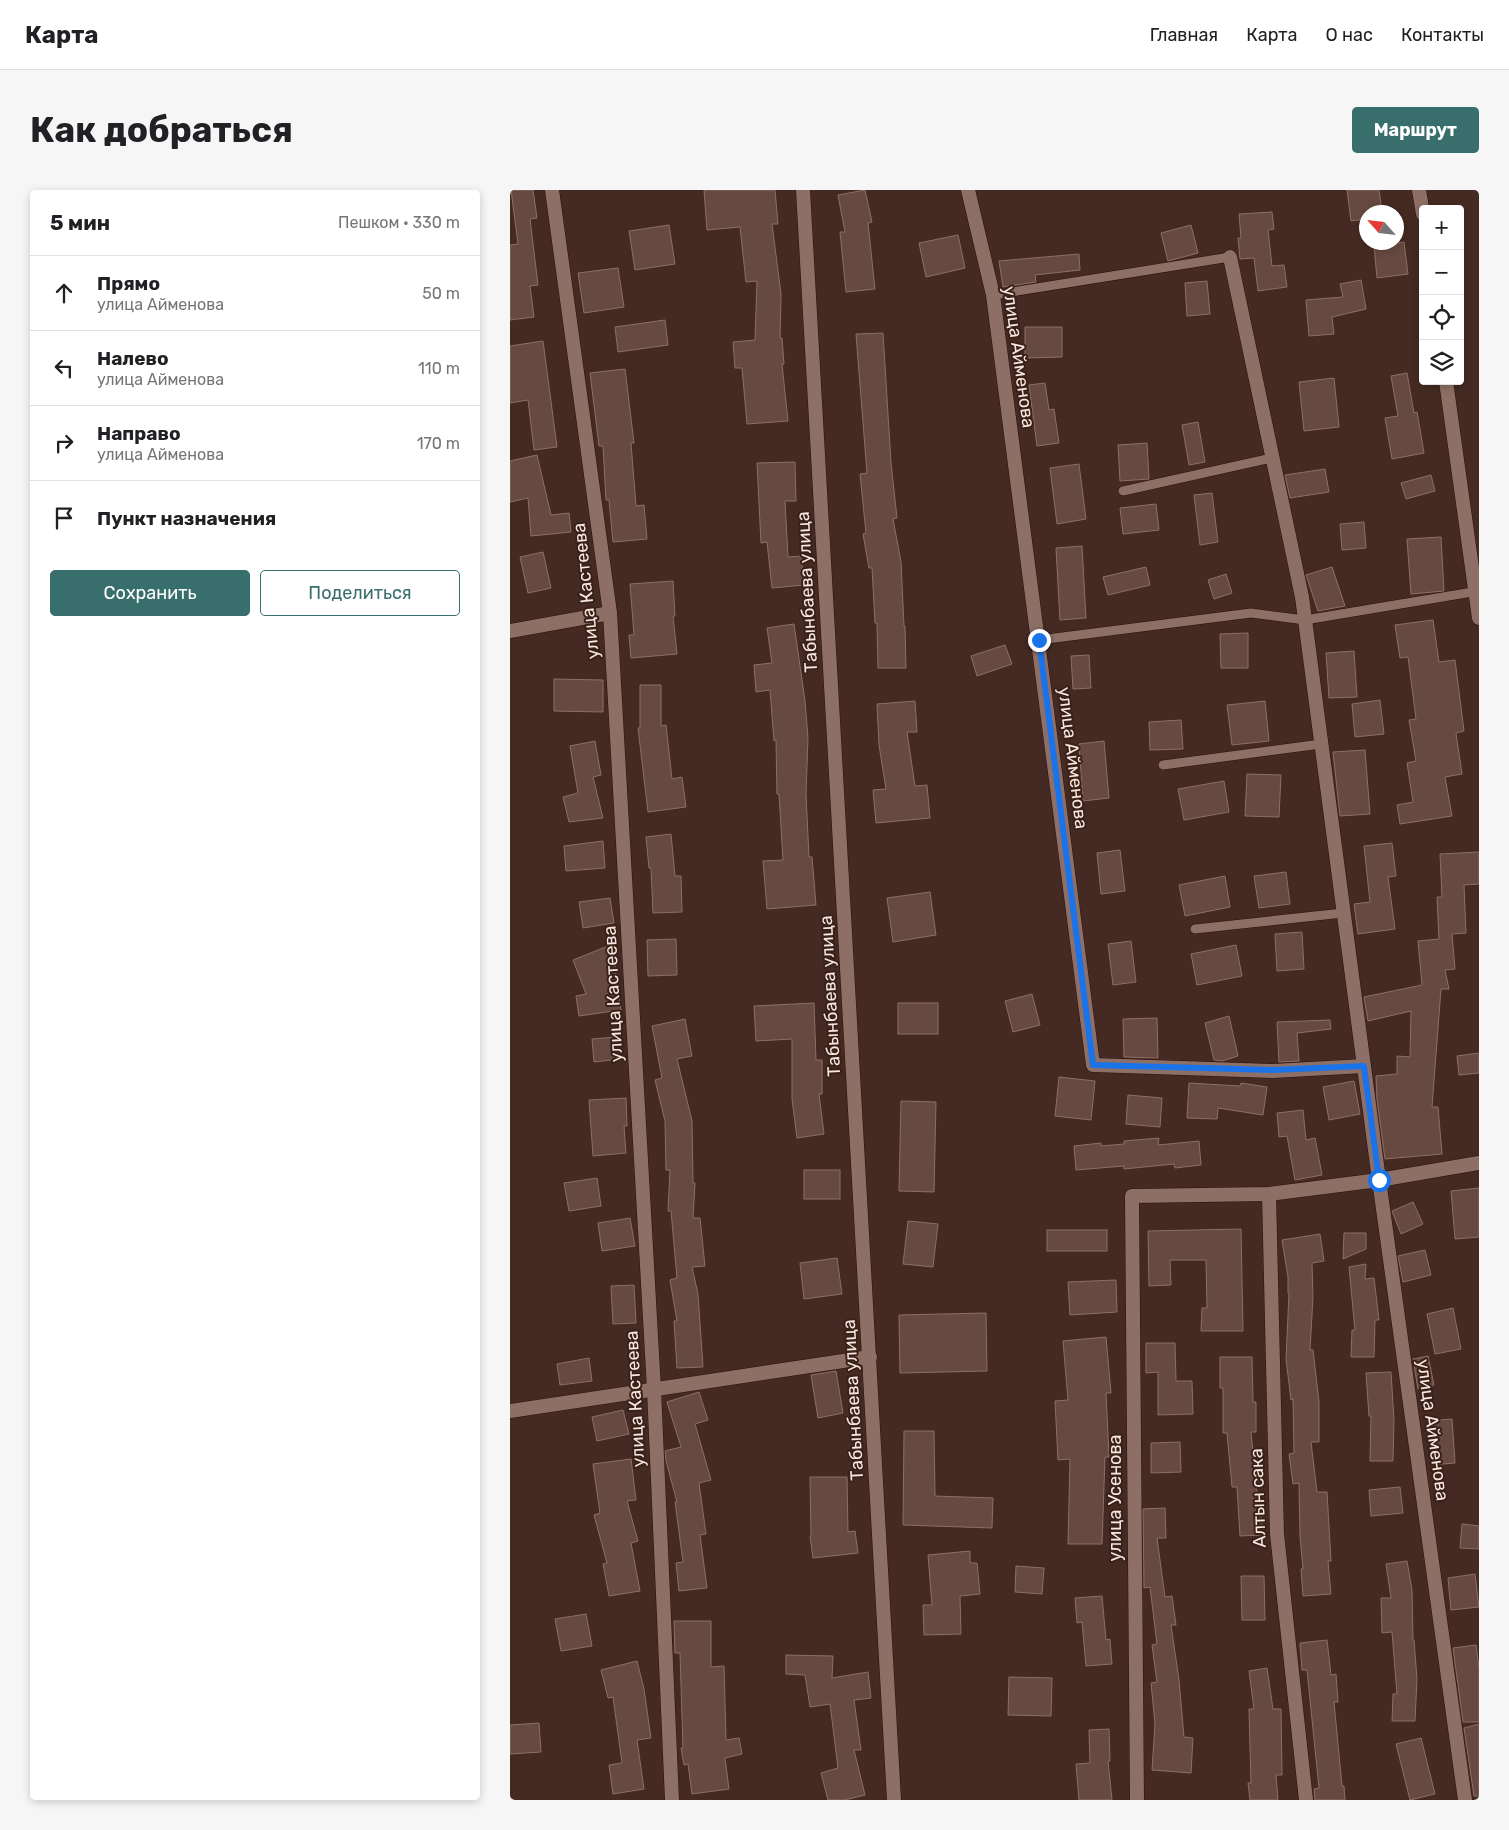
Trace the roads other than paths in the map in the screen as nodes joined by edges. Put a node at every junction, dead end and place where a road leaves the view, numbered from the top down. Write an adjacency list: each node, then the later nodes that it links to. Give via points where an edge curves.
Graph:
1 (552, 190): 12 (street, улица Кастеева)
2 (803, 190): 25 (street, Табынбаева улица)
3 (968, 190): 7 (street, улица Айменова)
4 (1419, 190): 5 (street)
5 (1422, 205)
6 (1230, 257): 7 (lane); 9 (street, улица Айменова)
7 (993, 294): 16 (street, улица Айменова)
8 (1447, 385): 11 (street)
9 (1272, 458): 10 (lane); 14 (street, улица Айменова)
10 (1123, 491)
11 (1477, 591): 13 (street); 14 (lane)
12 (610, 613): 15 (street); 26 (street, улица Кастеева)
13 (1479, 618)
14 (1305, 620): 16 (lane, via 1251,613); 17 (street, улица Айменова)
15 (510, 631)
16 (1039, 640): 21 (street, улица Айменова, via 1093,1065 1273,1070)
17 (1321, 744): 18 (lane); 19 (street, улица Айменова)
18 (1163, 765)
19 (1344, 913): 20 (lane); 21 (street, улица Айменова)
20 (1195, 929)
21 (1364, 1066): 23 (street, улица Айменова)
22 (1479, 1164): 23 (street)
23 (1379, 1180): 24 (street); 32 (street, улица Айменова)
24 (1269, 1194): 30 (street, улица Усенова, via 1132,1196); 31 (street, Алтын сака, via 1277,1534)
25 (870, 1357): 26 (street); 29 (street, Табынбаева улица)
26 (654, 1389): 27 (street); 28 (street, улица Кастеева)
27 (510, 1411)
28 (672, 1800)
29 (894, 1800)
30 (1136, 1800)
31 (1306, 1800)
32 (1465, 1800)

